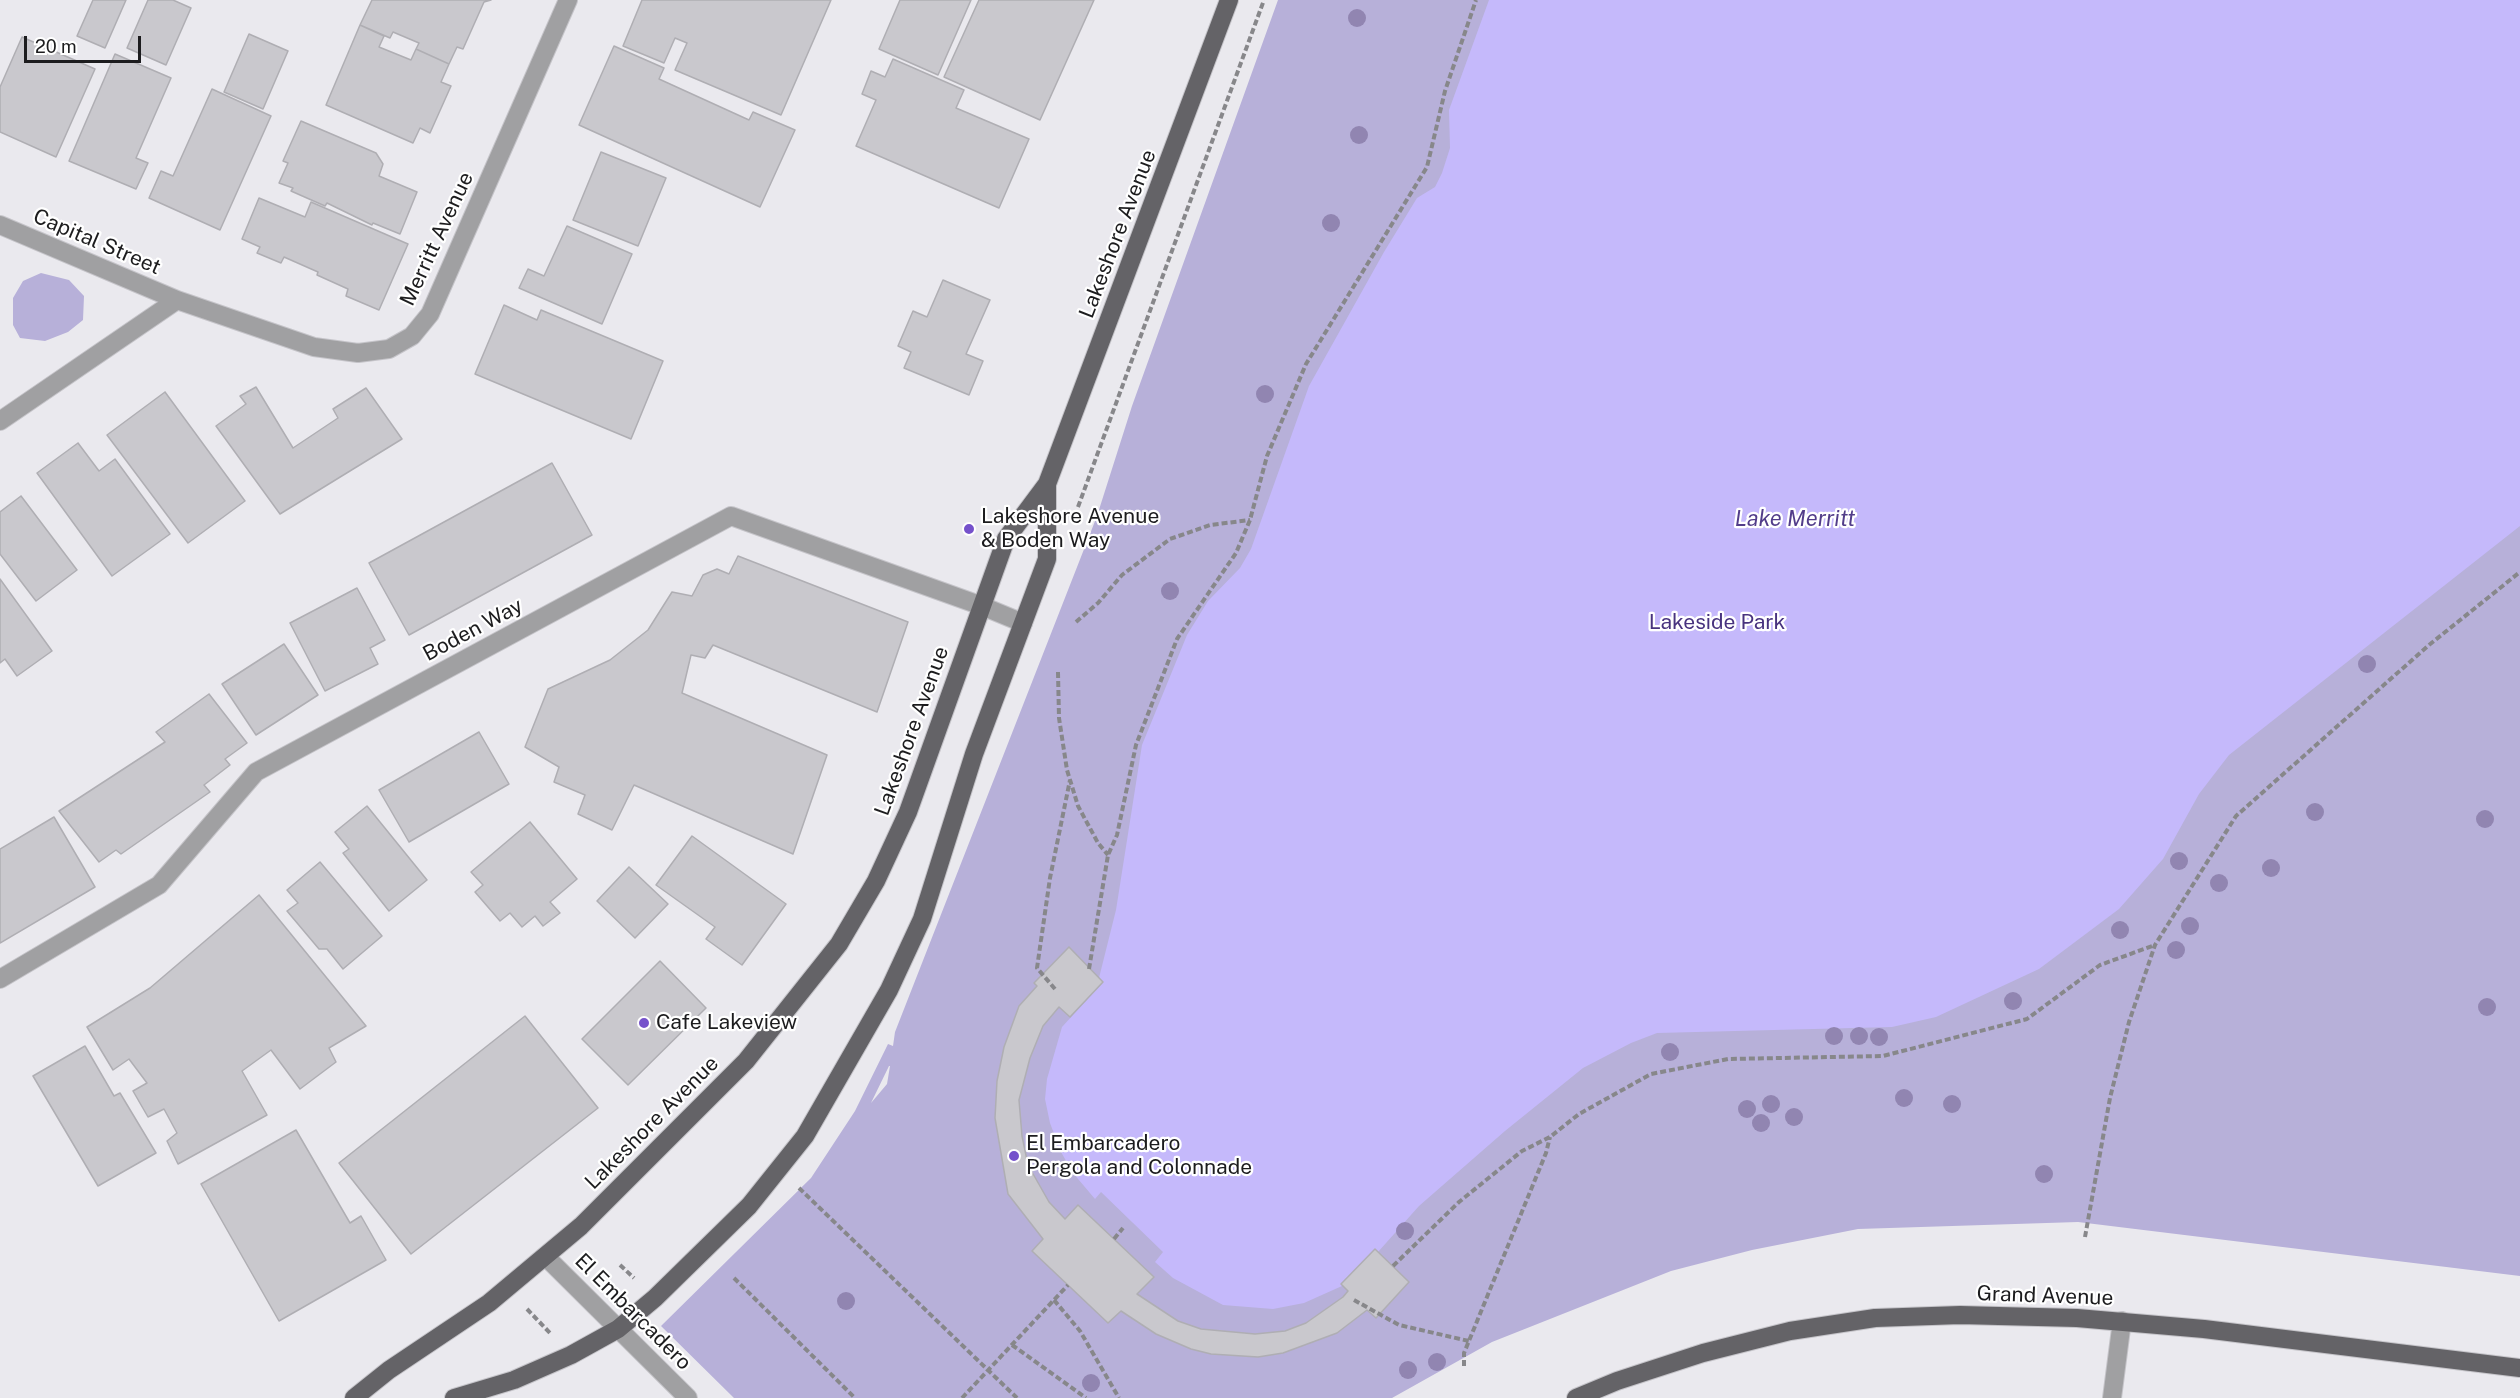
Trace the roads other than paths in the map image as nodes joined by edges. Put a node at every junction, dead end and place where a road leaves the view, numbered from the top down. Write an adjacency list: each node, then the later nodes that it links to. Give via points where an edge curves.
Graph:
1 (568, 0): 4 (street, Merritt Avenue, via 430,314 412,336 389,348 358,352 314,347)
2 (1229, 0): 6 (main road, Lakeshore Avenue)
3 (0, 225): 4 (street, Capital Street)
4 (177, 300): 5 (street)
5 (0, 420)
6 (1047, 484): 7 (main road, Lakeshore Avenue, via 1006,539); 8 (main road, Lakeshore Avenue, via 1047,559)
7 (982, 606): 8 (street, Boden Way); 9 (street, Boden Way, via 731,516 256,772 159,885); 10 (main road, Lakeshore Avenue, via 908,812 876,881 839,944 746,1061 660,1150)
8 (1023, 623): 12 (main road, Lakeshore Avenue, via 974,754 922,919 867,1029 805,1136 780,1170 706,1250)
9 (0, 980)
10 (546, 1257): 12 (street, El Embarcadero); 14 (main road, Lakeshore Avenue, via 489,1303)
11 (2122, 1322): 13 (main road, Grand Avenue); 17 (main road, Grand Avenue, via 1960,1315 1875,1318 1790,1331 1702,1353); 18 (street)
12 (618, 1329): 15 (main road, Lakeshore Avenue, via 514,1380); 16 (street, El Embarcadero)
13 (2520, 1368)
14 (354, 1398)
15 (454, 1398)
16 (688, 1398)
17 (1576, 1398)
18 (2112, 1398)

